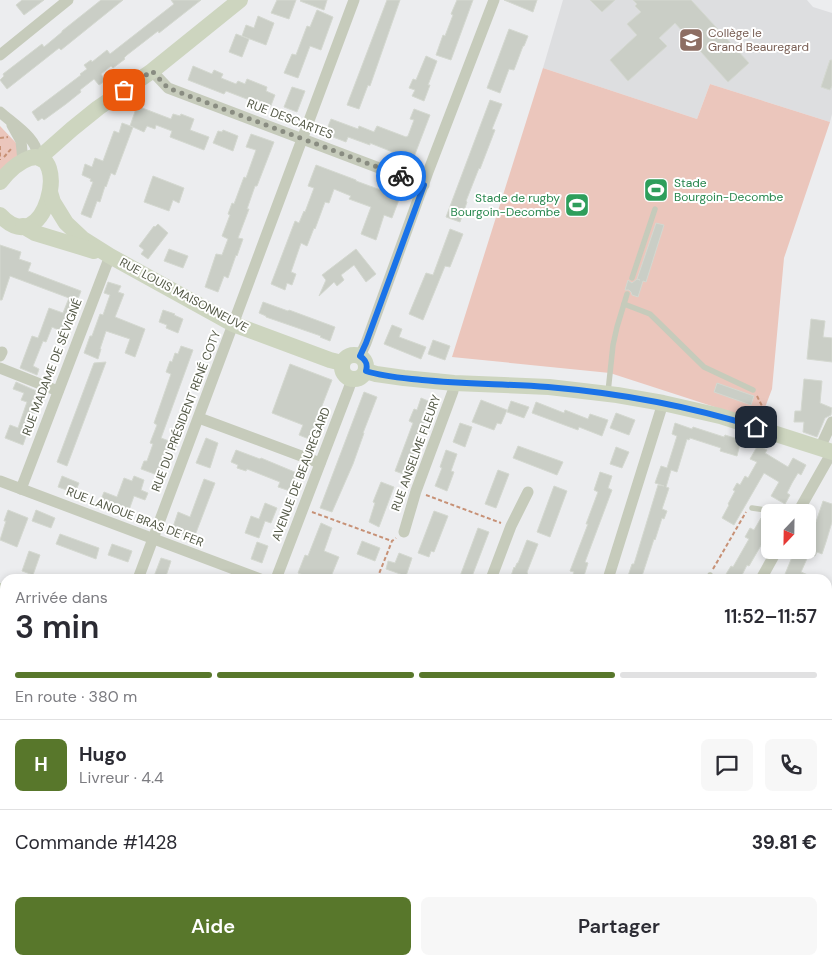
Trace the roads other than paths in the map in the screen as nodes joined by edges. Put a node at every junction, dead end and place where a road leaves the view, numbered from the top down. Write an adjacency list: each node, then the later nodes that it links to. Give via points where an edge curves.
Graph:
1 (240, 0): 6 (street)
2 (354, 0): 8 (street, RUE DU PRÉSIDENT RENÉ COTY)
3 (494, 0): 11 (street)
4 (64, 1): 5 (street)
5 (0, 55)
6 (152, 71): 8 (street, RUE DESCARTES, via 168,88); 9 (street, via 98,108)
7 (0, 112): 9 (street, via 10,121)
8 (303, 138): 11 (street, RUE DESCARTES); 20 (street, RUE DU PRÉSIDENT RENÉ COTY)
9 (34, 159): 10 (street); 12 (street, via 46,163 49,168)
10 (0, 182)
11 (424, 185): 21 (street)
12 (50, 192): 15 (street, via 40,216 30,225); 16 (street, RUE LOUIS MAISONNEUVE, via 66,223 83,239)
13 (655, 209): 17 (lane)
14 (0, 215): 15 (street, RUE LOUIS MAISONNEUVE, via 12,224)
15 (23, 226): 16 (street, RUE LOUIS MAISONNEUVE, via 35,233)
16 (110, 256): 20 (street, RUE LOUIS MAISONNEUVE); 27 (street, RUE MADAME DE SÉVIGNÉ)
17 (632, 278)
18 (627, 294): 19 (lane)
19 (624, 304): 26 (lane, via 650,314 704,367); 28 (lane, via 613,346)
20 (233, 324): 22 (street, RUE LOUIS MAISONNEUVE); 30 (street, RUE DU PRÉSIDENT RENÉ COTY)
21 (360, 356): 22 (street, via 349,355); 24 (street, via 367,364)
22 (342, 363): 24 (street, via 348,377)
23 (0, 368): 27 (street)
24 (359, 375): 25 (street); 33 (street, AVENUE DE BEAUREGARD, via 349,388)
25 (454, 383): 28 (street); 40 (street, RUE ANSELME FLEURY)
26 (753, 390)
27 (58, 391): 35 (street, RUE MADAME DE SÉVIGNÉ)
28 (608, 394): 29 (street)
29 (663, 403): 32 (street, via 720,416); 47 (street)
30 (198, 418): 33 (street); 41 (street, RUE DU PRÉSIDENT RENÉ COTY)
31 (832, 422): 32 (street)
32 (828, 451): 37 (street)
33 (320, 463): 45 (street, AVENUE DE BEAUREGARD)
34 (0, 481): 35 (street, RUE LANOUE BRAS DE FER)
35 (20, 489): 41 (street, RUE LANOUE BRAS DE FER)
36 (528, 492): 46 (street)
37 (802, 504)
38 (752, 508): 39 (lane)
39 (761, 509)
40 (404, 532)
41 (153, 539): 43 (street, RUE DU PRÉSIDENT RENÉ COTY); 44 (street, RUE LANOUE BRAS DE FER)
42 (772, 559): 48 (street)
43 (140, 574)
44 (247, 574)
45 (278, 574)
46 (493, 574)
47 (610, 574)
48 (764, 574)

